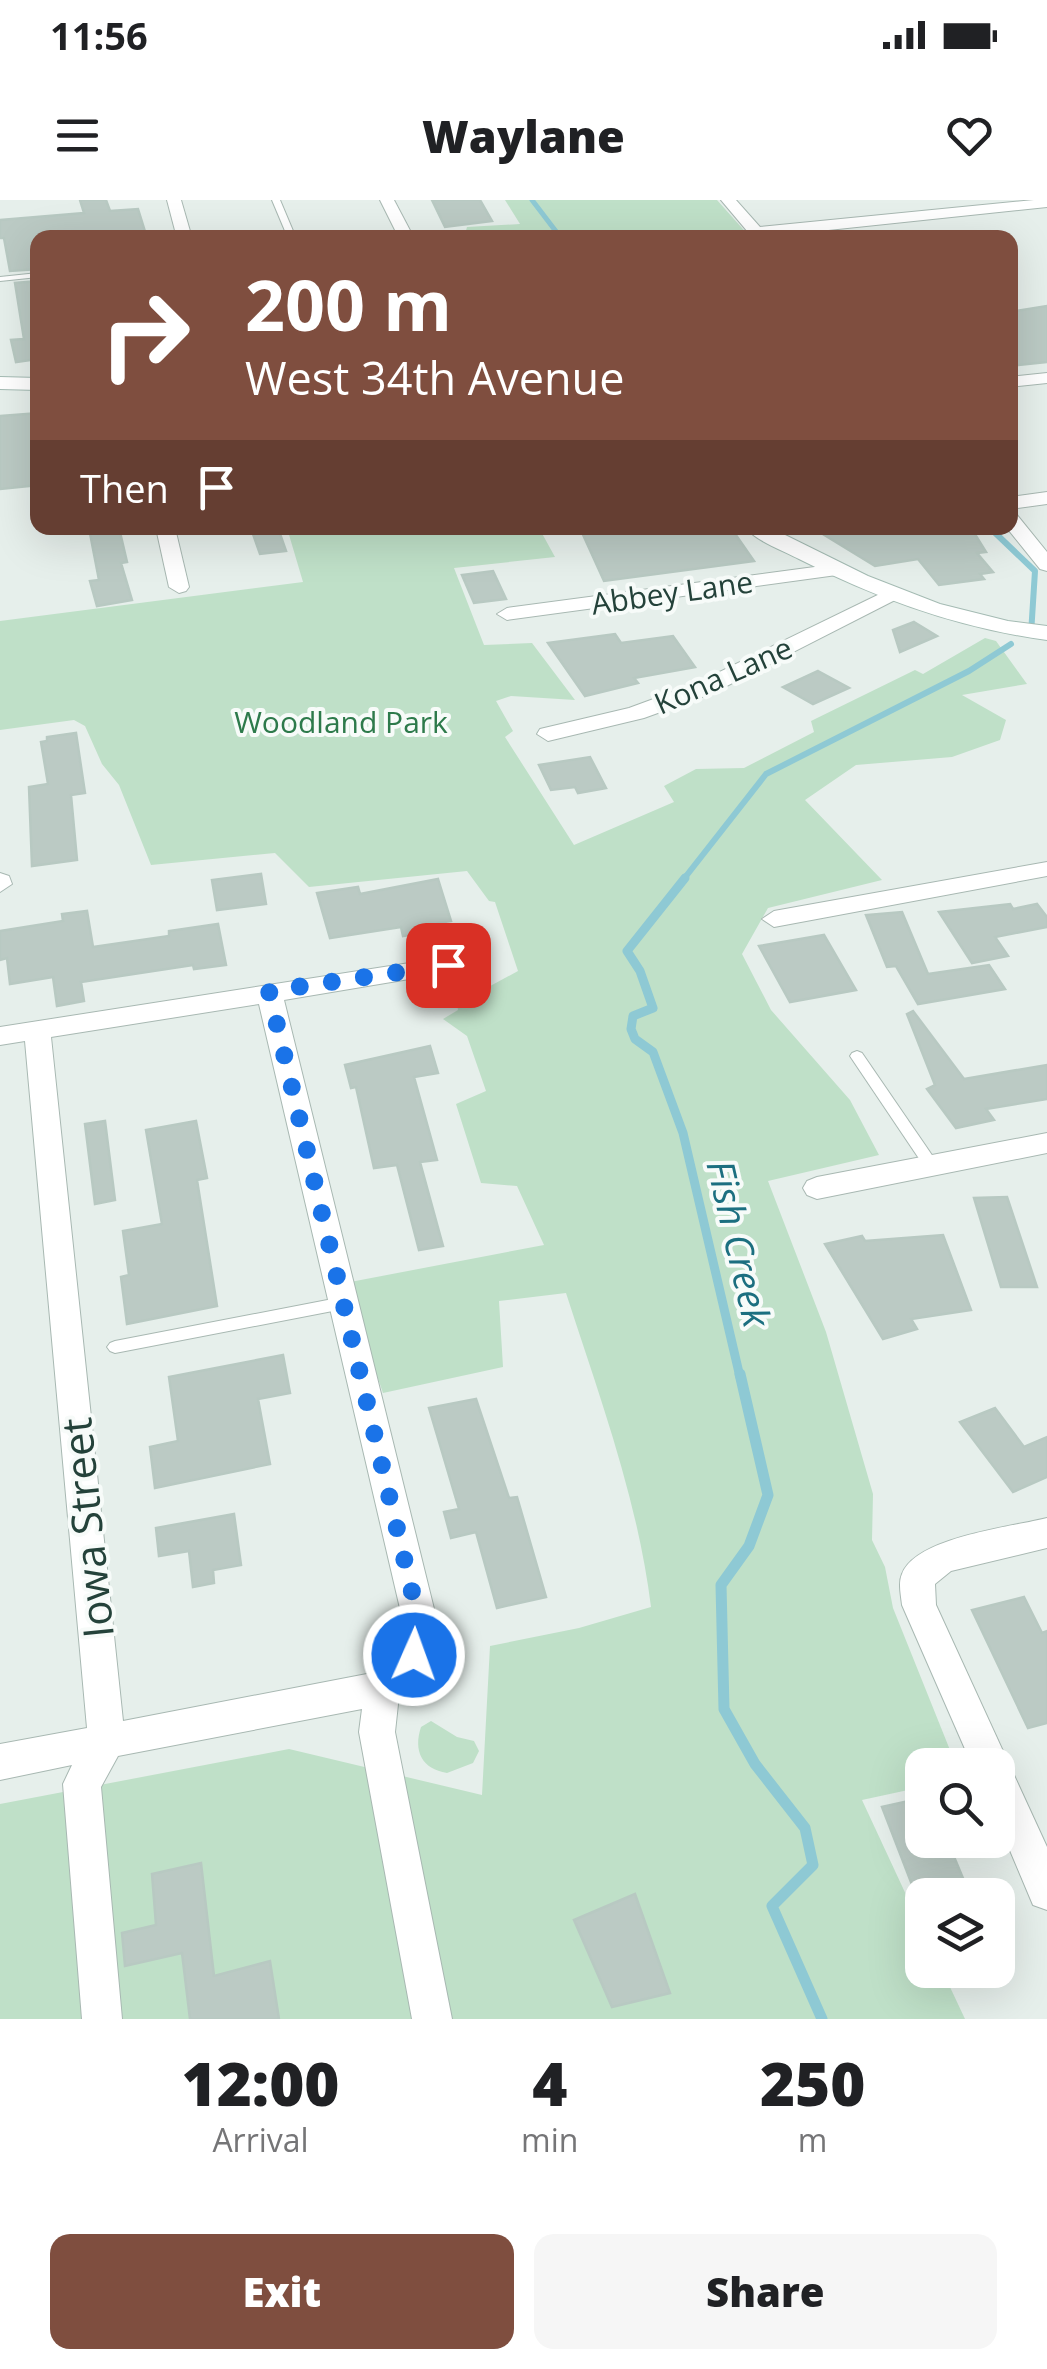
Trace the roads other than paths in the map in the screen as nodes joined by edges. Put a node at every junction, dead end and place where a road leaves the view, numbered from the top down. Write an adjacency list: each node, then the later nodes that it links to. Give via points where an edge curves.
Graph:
1 (174, 200): 8 (street)
2 (276, 200): 9 (lane)
3 (387, 200): 10 (street)
4 (728, 200): 11 (street)
5 (871, 200): 7 (street)
6 (1047, 203): 7 (street)
7 (896, 218): 12 (street)
8 (183, 230)
9 (289, 230)
10 (403, 230)
11 (754, 230)
12 (799, 230)
13 (30, 276): 14 (lane)
14 (0, 279)
15 (0, 383): 16 (street)
16 (30, 384)
17 (1047, 498): 18 (street)
18 (1018, 501)
19 (1018, 529): 22 (street)
20 (167, 535): 24 (street)
21 (770, 535): 23 (street)
22 (1047, 565)
23 (837, 570): 25 (street); 26 (street, Abbey Lane)
24 (179, 587)
25 (890, 595): 27 (street, via 968,621); 28 (street, Kona Lane, via 705,688)
26 (507, 614)
27 (1047, 633)
28 (548, 734)
29 (1047, 870): 30 (street)
30 (774, 918)
31 (448, 965): 32 (street)
32 (269, 991): 33 (street); 39 (street)
33 (38, 1030): 34 (street); 43 (street, Iowa Street)
34 (0, 1036)
35 (858, 1056): 37 (lane)
36 (1047, 1143): 37 (street)
37 (932, 1165): 38 (street)
38 (817, 1188)
39 (344, 1302): 40 (lane); 42 (street, via 418,1617 414,1655)
40 (115, 1346)
41 (1047, 1533): 44 (street, via 941,1558 917,1578 919,1604)
42 (382, 1688): 43 (street); 49 (street, via 377,1732)
43 (108, 1741): 45 (street); 48 (street, via 82,1784)
44 (983, 1748)
45 (0, 1762)
46 (1015, 1819): 47 (street)
47 (1047, 1891)
48 (102, 2019)
49 (432, 2019)

